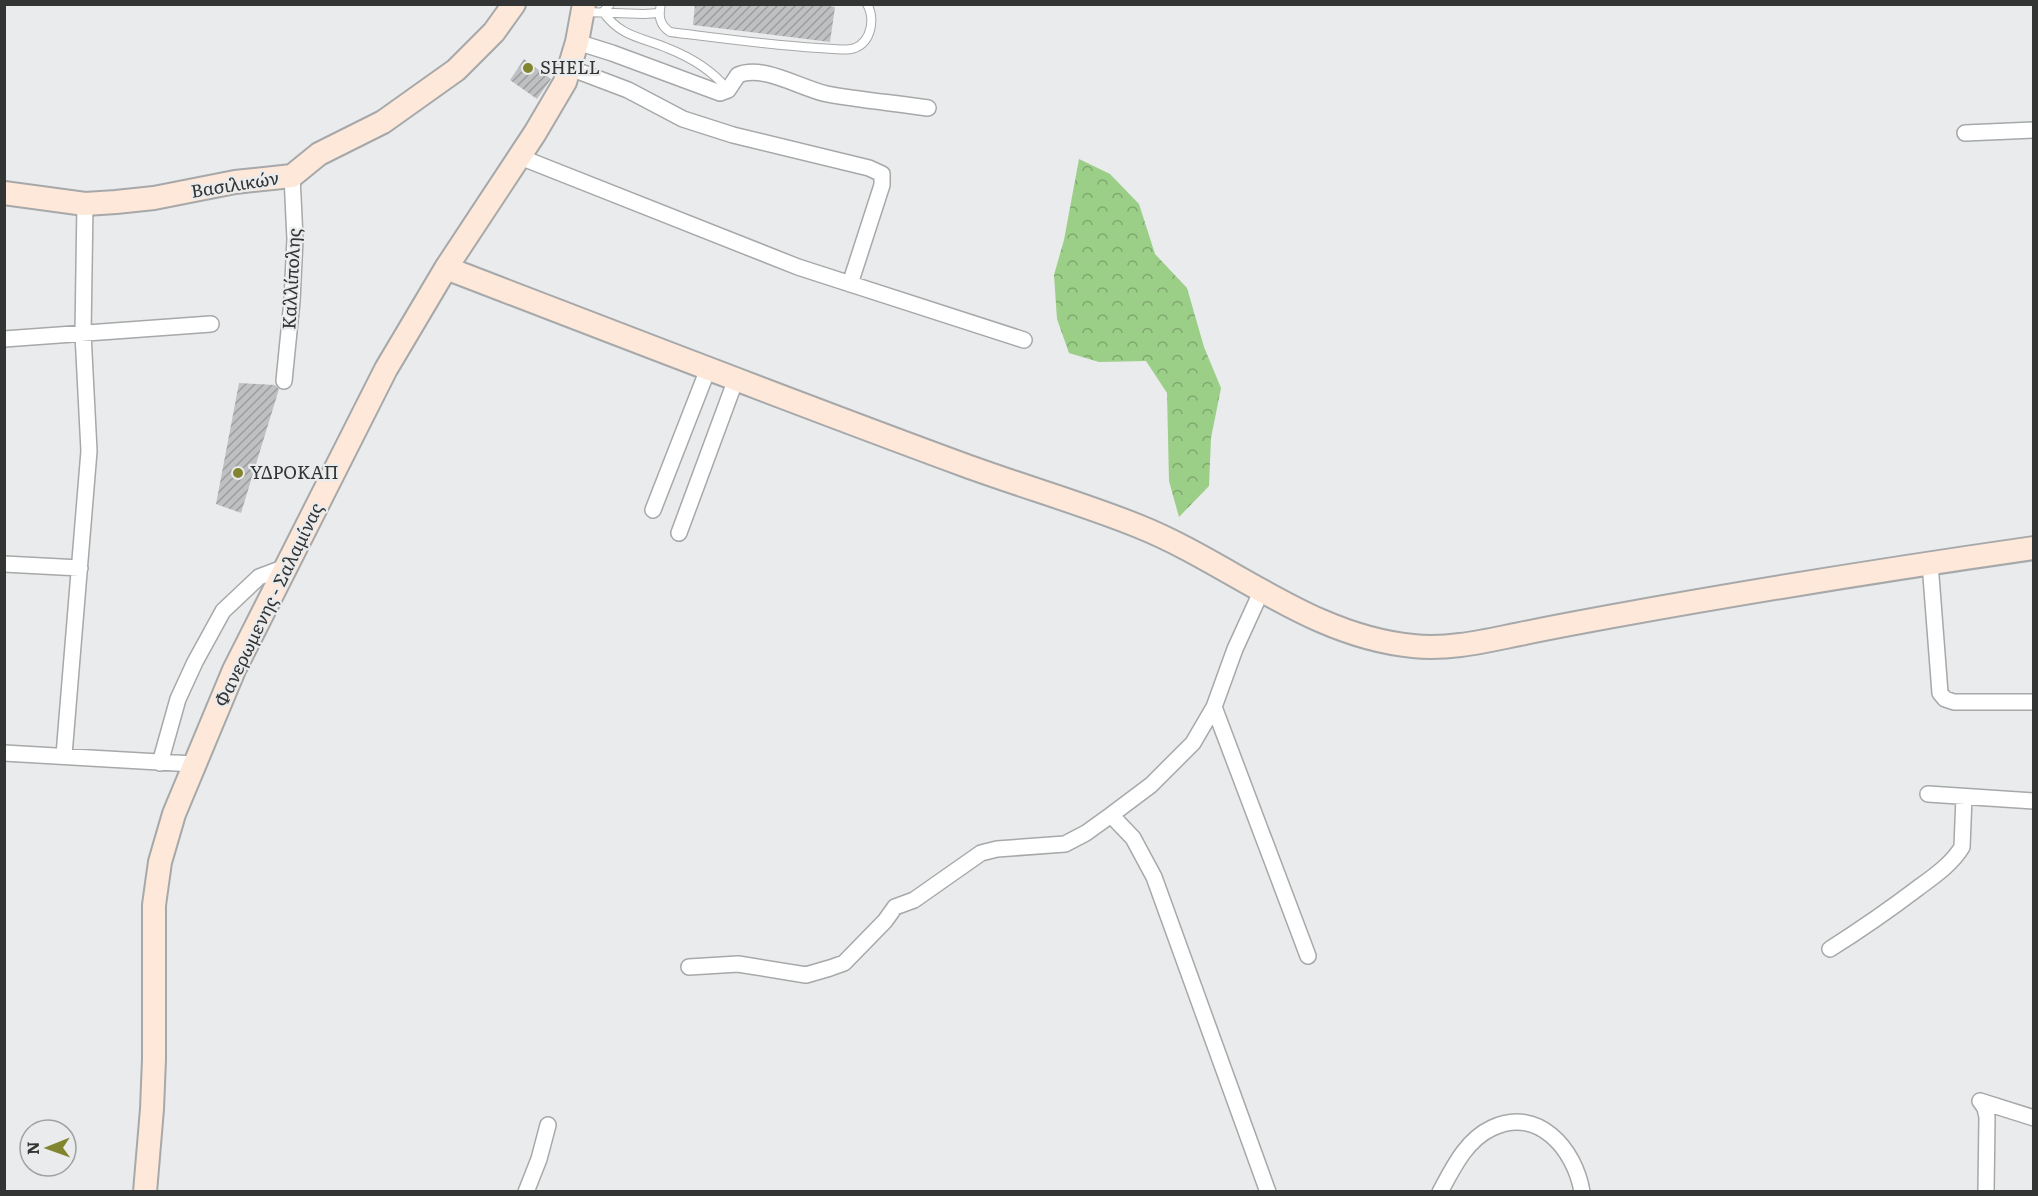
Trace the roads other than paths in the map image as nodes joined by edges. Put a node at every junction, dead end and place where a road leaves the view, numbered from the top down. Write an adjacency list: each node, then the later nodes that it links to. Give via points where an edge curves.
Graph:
1 (514, 4): 13 (street, Βασιλικών, via 494,32 456,70 383,122 320,154)
2 (610, 4): 5 (lane)
3 (867, 4): 4 (lane, via 872,26 867,38 857,47 846,49 670,32 662,26)
4 (660, 9): 5 (lane, via 644,14)
5 (590, 10): 6 (street, Φανερωμενης - Σαλαμίνας); 8 (lane, via 626,33 668,48 707,69)
6 (577, 42): 7 (street, Φανερωμενης - Σαλαμίνας); 8 (street, via 720,93)
7 (570, 68): 12 (street, Φανερωμενης - Σαλαμίνας); 17 (street, via 628,90 683,119 882,174 882,185)
8 (728, 90): 9 (street, via 738,75 750,71 824,93)
9 (928, 108)
10 (2034, 130): 11 (street)
11 (1965, 133)
12 (520, 157): 16 (street, Φανερωμενης - Σαλαμίνας); 17 (street, via 709,233)
13 (292, 176): 15 (street, Βασιλικών, via 235,182 154,198); 24 (street, Καλλίπολης, via 295,239)
14 (4, 193): 15 (street, Βασιλικών)
15 (85, 204): 19 (street)
16 (446, 268): 22 (street); 30 (street, Φανερωμενης - Σαλαμίνας, via 386,369)
17 (850, 284): 21 (street)
18 (211, 324): 19 (street)
19 (83, 334): 20 (street); 31 (street, via 89,451)
20 (4, 339)
21 (1024, 340)
22 (708, 369): 23 (street); 25 (street)
23 (736, 379): 26 (street); 32 (street, via 1140,527 1195,553)
24 (284, 381)
25 (653, 510)
26 (679, 533)
27 (2034, 548): 28 (street)
28 (1930, 563): 32 (street, via 1786,585 1465,645 1434,647 1366,637 1326,624); 33 (street, via 1940,693 1954,702)
29 (4, 564): 31 (street)
30 (288, 566): 37 (street, via 258,577 223,611 178,699); 38 (street, Φανερωμενης - Σαλαμίνας, via 234,670)
31 (80, 568): 36 (street)
32 (1261, 592): 34 (street)
33 (2034, 702)
34 (1214, 708): 42 (street, via 1193,743 1151,785); 44 (street)
35 (4, 753): 36 (street)
36 (64, 756): 37 (street)
37 (160, 763): 38 (street)
38 (194, 764): 48 (street, Φανερωμενης - Σαλαμίνας, via 160,862 154,905 154,1059)
39 (1928, 794): 40 (street)
40 (1964, 796): 41 (street); 43 (street, via 1962,848 1958,854 1886,913)
41 (2034, 801)
42 (1111, 815): 45 (street, via 1065,843 981,853 914,900 896,907 844,963 806,975 738,964); 50 (street, via 1133,838 1154,877)
43 (1830, 949)
44 (1308, 956)
45 (689, 967)
46 (2034, 1118): 53 (street, via 1980,1101 1987,1117)
47 (548, 1125): 49 (street)
48 (145, 1191)
49 (526, 1191)
50 (1268, 1191)
51 (1440, 1191): 52 (street, via 1468,1147 1492,1128 1521,1123 1546,1130 1568,1152)
52 (1582, 1191)
53 (1986, 1191)

